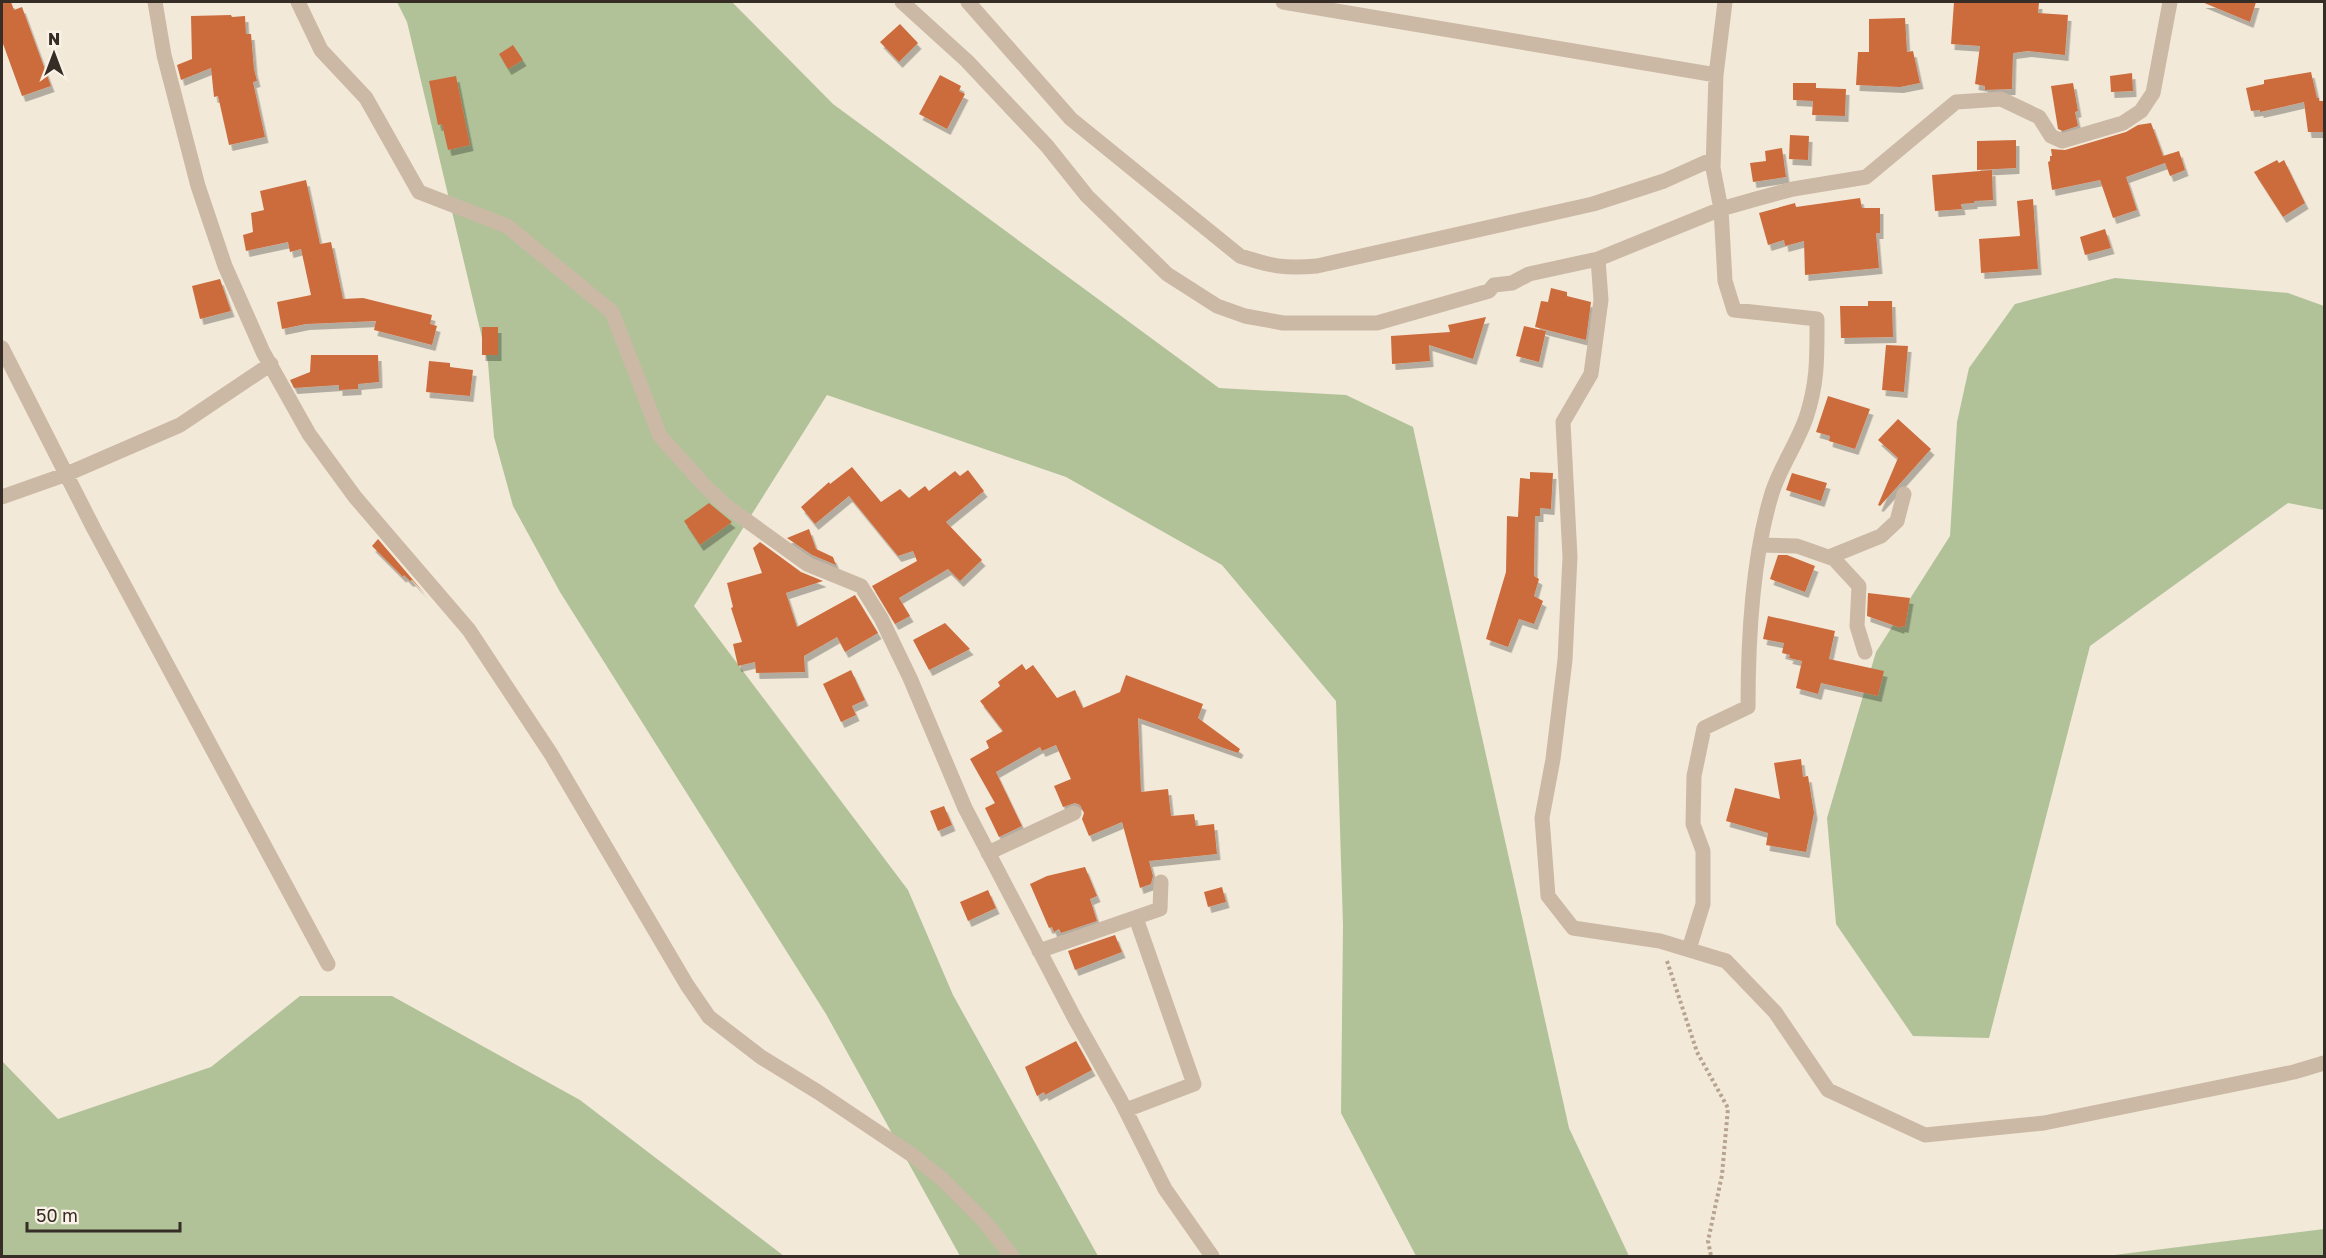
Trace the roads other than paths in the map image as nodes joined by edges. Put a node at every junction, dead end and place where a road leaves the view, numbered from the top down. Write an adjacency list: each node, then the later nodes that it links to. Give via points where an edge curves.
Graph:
1 (155, 2): 13 (street, via 164,55 198,186 225,266)
2 (298, 2): 21 (street, via 321,50 366,98 419,192 507,226 612,312 660,436 706,487 807,564 861,585 881,618)
3 (902, 2): 11 (street, via 967,61 1047,146 1087,196 1167,274 1217,306 1283,323 1377,323 1489,291 1494,285 1512,284 1529,274)
4 (968, 2): 9 (street, via 1071,119 1240,256 1273,267 1317,266 1583,207 1664,181)
5 (1283, 2): 8 (street)
6 (1723, 2): 8 (street)
7 (2170, 2): 10 (street, via 2152,93 2140,111 2123,123 2062,141 2051,136 2039,117 2001,99 1956,102 1866,177 1793,189)
8 (1716, 75): 9 (street)
9 (1713, 159): 10 (street)
10 (1721, 209): 11 (street); 17 (street, via 1725,281 1734,310 1817,319 1817,380 1806,419 1773,492)
11 (1598, 259): 24 (street, via 1601,300 1592,374 1563,422 1570,557 1566,660 1542,818 1548,896 1573,928 1660,941)
12 (2, 348): 14 (street)
13 (271, 364): 14 (street, via 180,424); 29 (street, via 309,434 355,497 469,630 551,754 687,985 710,1017 761,1057 912,1155 984,1221)
14 (67, 474): 16 (street); 26 (street)
15 (1904, 494): 18 (street, via 1897,520 1881,536)
16 (2, 497)
17 (1760, 545): 18 (street, via 1797,546); 24 (street, via 1748,652 1748,707 1704,728 1694,776 1693,824 1703,851 1703,904)
18 (1829, 557): 19 (street, via 1859,586 1857,626)
19 (1865, 652)
20 (1074, 813): 21 (street)
21 (988, 853): 25 (street)
22 (1161, 882): 23 (street, via 1160,909)
23 (1136, 918): 25 (street); 28 (street, via 1194,1084)
24 (1689, 950): 27 (street, via 1726,961 1775,1012 1828,1090 1925,1135 2044,1123)
25 (1039, 951): 28 (street)
26 (328, 964)
27 (2325, 1063)
28 (1126, 1110): 30 (street, via 1165,1189)
29 (1012, 1257)
30 (1212, 1257)

